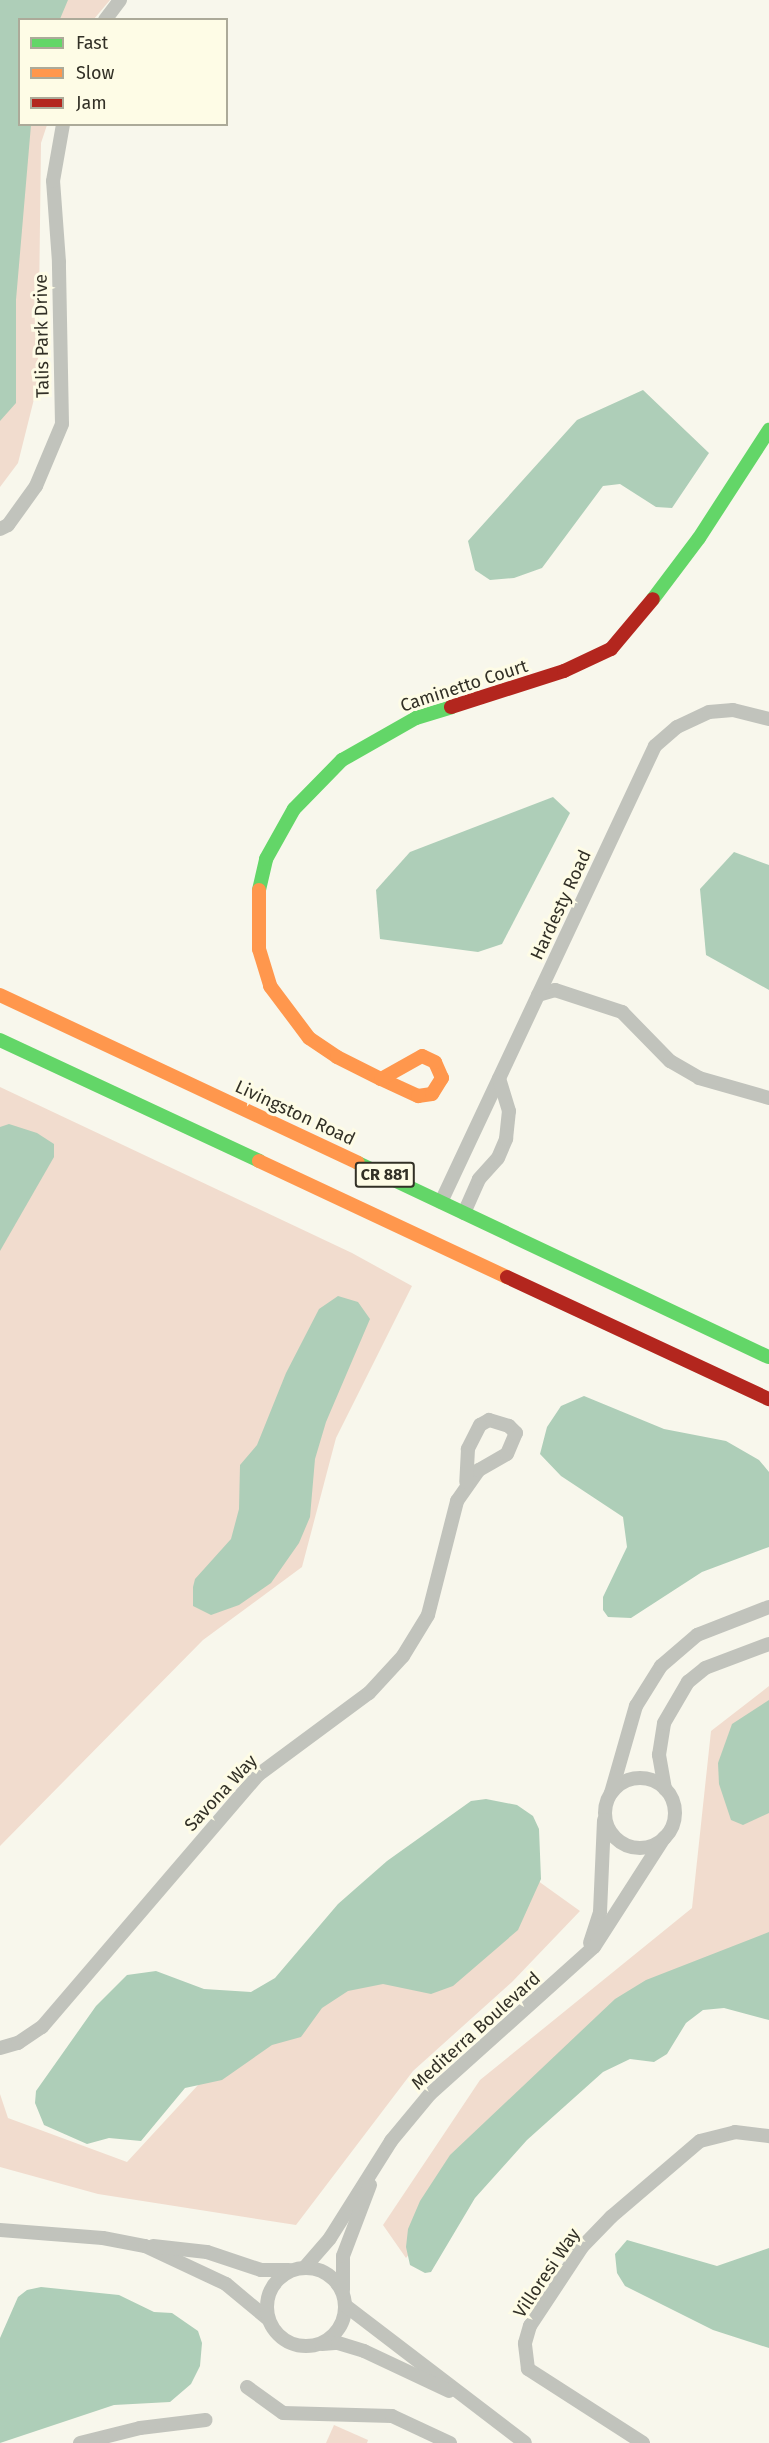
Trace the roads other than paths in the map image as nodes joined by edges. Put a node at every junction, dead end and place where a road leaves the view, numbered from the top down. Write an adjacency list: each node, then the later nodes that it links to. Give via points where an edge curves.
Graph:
1 (120, 0): 2 (street)
2 (106, 18)
3 (63, 126): 5 (street, Talis Park Drive, via 53,181 62,424 36,486 8,525)
4 (769, 430): 11 (main road, Caminetto Court, via 719,508 636,622 611,649 564,671 416,718 374,739 342,760 294,809 266,859 256,903 259,949 270,986 309,1038)
5 (0, 530)
6 (769, 719): 8 (street, Hardesty Road, via 733,710 709,712 677,727 655,746)
7 (0, 995): 13 (main road, Livingston Road / CR 881)
8 (538, 995): 10 (street, Hardesty Road); 12 (street, via 555,990 622,1012 680,1066 699,1078)
9 (0, 1040): 16 (main road, CR 881)
10 (499, 1078): 13 (street, Hardesty Road); 14 (street, via 509,1111 506,1139 498,1158 479,1179)
11 (381, 1079)
12 (769, 1098)
13 (441, 1202): 14 (main road, Livingston Road / CR 881)
14 (464, 1213): 15 (main road, Livingston Road / CR 881)
15 (769, 1357)
16 (769, 1399)
17 (466, 1482): 17 (street, Savona Way, via 507,1454 516,1433 509,1426 489,1420 480,1425 468,1449); 25 (street, Savona Way, via 457,1501 428,1615 403,1656 369,1693 258,1775 42,2027 18,2043)
18 (769, 1607): 21 (street, via 697,1635 661,1666 636,1706)
19 (769, 1644): 20 (street, via 705,1668 688,1682 669,1710 662,1731 659,1755)
20 (665, 1789): 21 (street, via 637,1778); 23 (street, via 671,1798 674,1819)
21 (611, 1793): 22 (street)
22 (605, 1812): 23 (street, via 612,1834 620,1842 643,1848); 24 (street, Mediterra Boulevard, via 600,1912)
23 (664, 1838): 24 (street, Mediterra Boulevard, via 607,1929)
24 (583, 1959): 27 (street, Mediterra Boulevard, via 430,2094)
25 (0, 2048)
26 (769, 2136): 40 (street, Villoresi Way, via 735,2132 700,2141 582,2247 530,2326 524,2350 528,2369)
27 (378, 2163): 30 (street, Mediterra Boulevard, via 330,2238); 31 (street, Mediterra Boulevard, via 343,2256 340,2272)
28 (0, 2230): 29 (street, via 103,2238)
29 (145, 2246): 30 (street, via 207,2252 261,2270); 32 (street, via 226,2284)
30 (298, 2268): 31 (street, via 329,2274); 32 (street, via 281,2276 268,2295)
31 (345, 2299): 33 (street, via 339,2329); 35 (street)
32 (268, 2319): 33 (street, via 283,2340 307,2347)
33 (320, 2344): 35 (street, via 338,2343 364,2351)
34 (247, 2387): 38 (street, via 283,2413 301,2417 340,2412 392,2416)
35 (473, 2404): 39 (street)
36 (206, 2420): 37 (street, via 140,2428)
37 (80, 2443)
38 (450, 2443)
39 (525, 2443)
40 (643, 2443)

